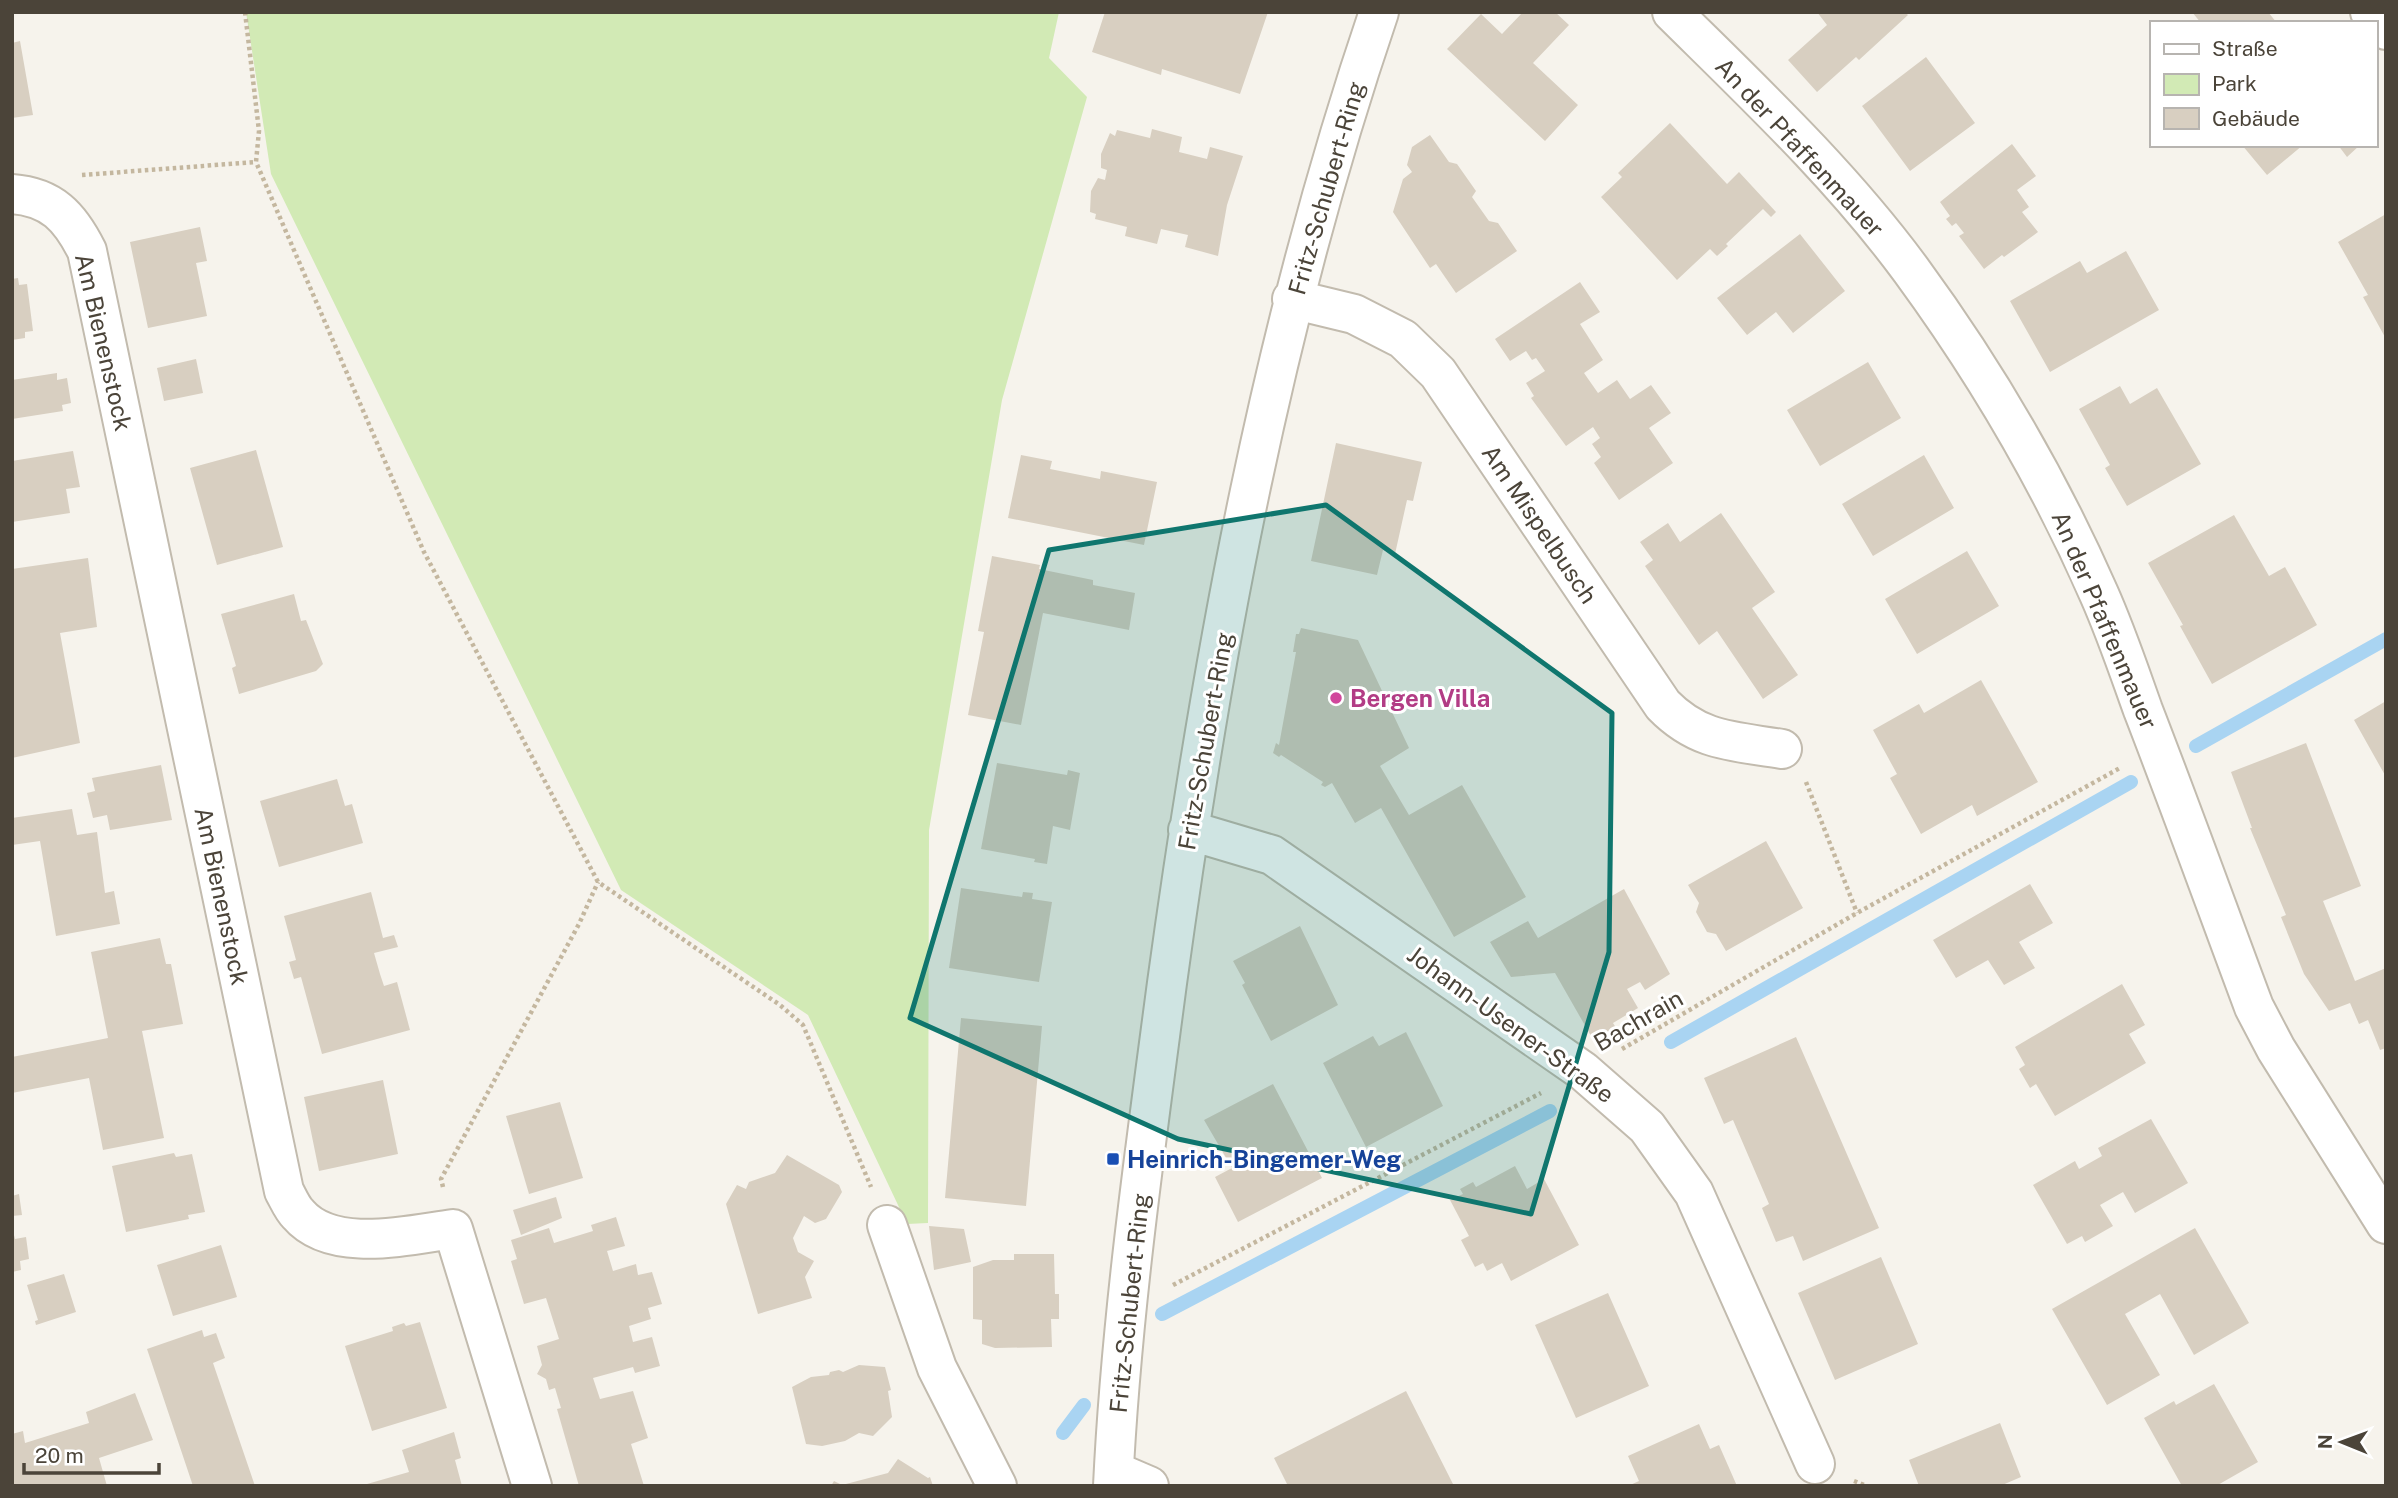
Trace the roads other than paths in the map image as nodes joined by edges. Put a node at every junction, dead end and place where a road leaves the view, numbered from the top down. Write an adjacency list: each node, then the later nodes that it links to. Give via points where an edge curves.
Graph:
1 (1672, 12): 9 (street, An der Pfaffenmauer, via 1844,188 1911,269 1981,373 2053,499 2100,596 2254,1007)
2 (2370, 12): 4 (street)
3 (1374, 14): 6 (street, Fritz-Schubert-Ring)
4 (2386, 30)
5 (12, 194): 13 (street, Am Bienenstock, via 29,195 55,208 74,227 87,251 284,1191 297,1214 333,1234 370,1241 453,1228)
6 (1293, 299): 7 (street, Am Mispelbusch, via 1354,314 1404,339 1438,373 1676,719 1706,736); 8 (street, Fritz-Schubert-Ring, via 1244,519)
7 (1782, 749)
8 (1188, 830): 11 (street, Johann-Usener-Straße, via 1272,855 1583,1071 1647,1127 1694,1193); 12 (street, Fritz-Schubert-Ring, via 1143,1160)
9 (2386, 1224)
10 (887, 1225): 14 (street, via 937,1368)
11 (1815, 1464)
12 (1114, 1478): 15 (street)
13 (532, 1486)
14 (997, 1486)
15 (1149, 1486)

